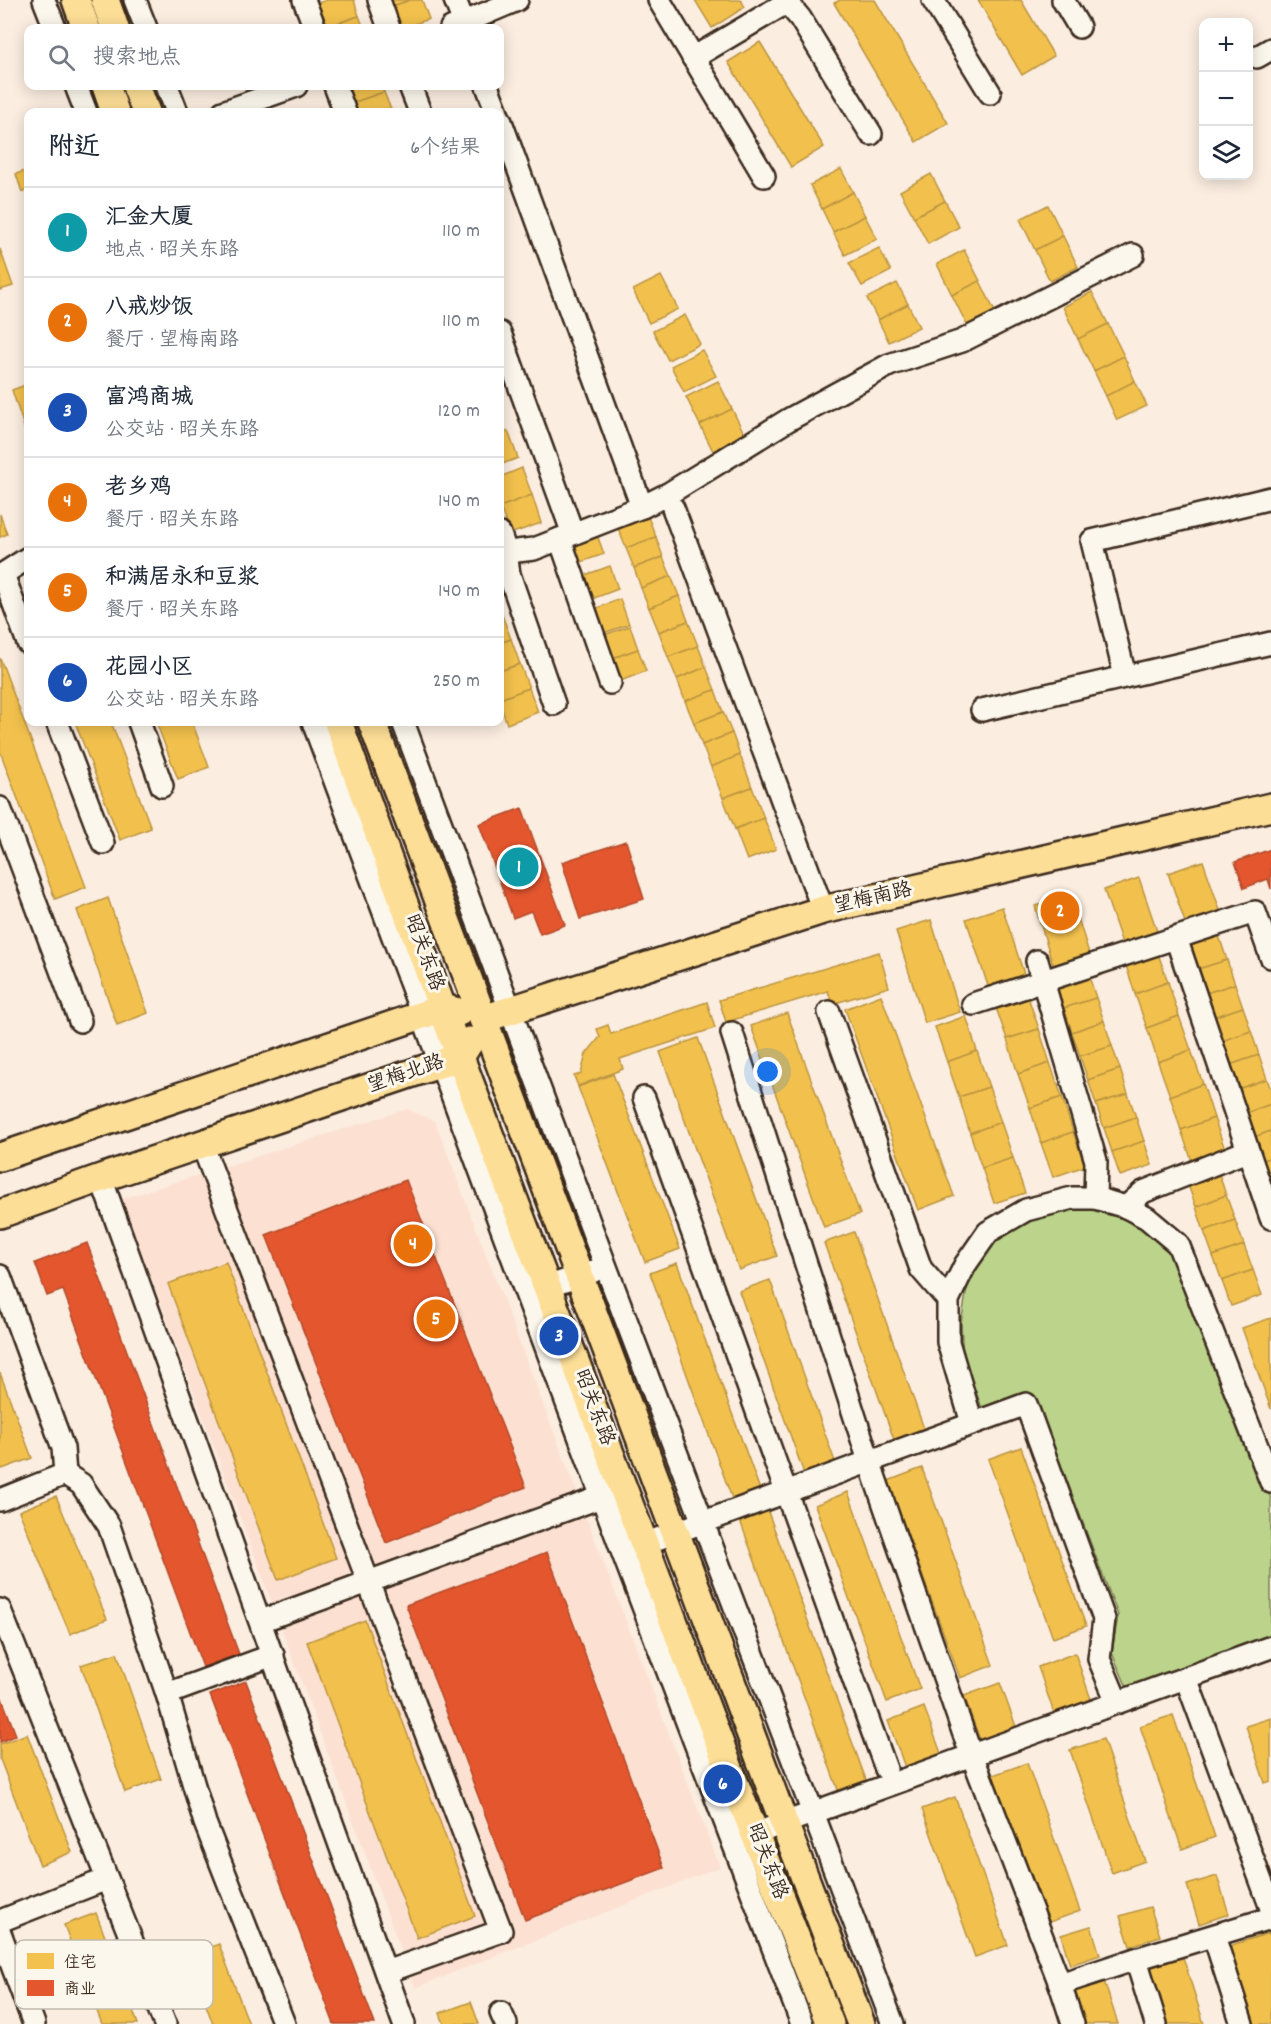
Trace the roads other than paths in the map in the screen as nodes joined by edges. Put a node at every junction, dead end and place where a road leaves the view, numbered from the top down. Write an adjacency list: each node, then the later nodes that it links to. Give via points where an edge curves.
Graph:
1 (44, 0): 13 (street)
2 (76, 0): 14 (main road)
3 (105, 0): 15 (main road)
4 (135, 0): 16 (street)
5 (304, 0): 17 (street)
6 (379, 0): 18 (street)
7 (455, 0): 19 (street)
8 (517, 0): 20 (street)
9 (659, 0): 22 (street)
10 (933, 0): 31 (street)
11 (1063, 0): 21 (street)
12 (788, 1): 22 (street); 41 (street)
13 (53, 24)
14 (85, 24)
15 (114, 24)
16 (144, 24)
17 (313, 24)
18 (388, 24)
19 (460, 24)
20 (467, 24)
21 (1079, 27)
22 (693, 58): 42 (street)
23 (78, 90): 32 (street)
24 (107, 90): 33 (main road)
25 (138, 90): 34 (main road)
26 (169, 90): 35 (street)
27 (285, 90): 36 (street)
28 (337, 90): 37 (street)
29 (412, 90): 38 (street)
30 (489, 90): 39 (street)
31 (990, 93)
32 (84, 108)
33 (114, 108)
34 (144, 108)
35 (175, 108)
36 (234, 108)
37 (343, 108)
38 (418, 108)
39 (495, 108)
40 (504, 130): 47 (street)
41 (871, 134)
42 (764, 176)
43 (1133, 255): 46 (street, via 963,341 889,365 788,420)
44 (504, 345): 48 (street)
45 (1271, 498): 55 (street, via 1092,540)
46 (671, 501): 47 (street); 69 (street)
47 (642, 507): 48 (street)
48 (566, 536): 49 (street, via 534,549); 56 (street)
49 (504, 546)
50 (504, 554): 57 (street)
51 (24, 561): 52 (street)
52 (2, 575): 53 (street)
53 (24, 633)
54 (1271, 643): 55 (street)
55 (1125, 676): 58 (street)
56 (610, 683)
57 (554, 704)
58 (982, 710)
59 (58, 726): 68 (street)
60 (140, 726): 65 (street)
61 (315, 726): 74 (street)
62 (339, 726): 74 (main road, 昭关东路)
63 (373, 726): 77 (main road, 昭关东路)
64 (404, 726): 75 (street)
65 (162, 786)
66 (1271, 807): 69 (main road, 望梅南路)
67 (0, 808): 78 (street)
68 (102, 843)
69 (823, 910): 75 (main road, 望梅南路)
70 (1176, 938): 71 (street, via 1255,912); 73 (street); 83 (street)
71 (1271, 957)
72 (1036, 961): 86 (street, via 1096,1161)
73 (973, 1004)
74 (433, 1011): 77 (main road); 80 (main road, 昭关东路); 84 (main road)
75 (511, 1011): 77 (main road, 望梅南路); 90 (street)
76 (829, 1012): 94 (street, via 921,1269)
77 (483, 1019): 80 (main road, 望梅北路); 92 (main road, 昭关东路)
78 (80, 1021)
79 (732, 1033): 96 (street)
80 (450, 1060): 82 (main road, 望梅北路); 93 (main road, 昭关东路)
81 (644, 1098): 99 (street)
82 (202, 1144): 85 (main road, 望梅北路); 105 (street)
83 (1247, 1151): 87 (street, via 1143,1192); 89 (street)
84 (0, 1157)
85 (101, 1178): 88 (main road, 望梅北路); 107 (street)
86 (1095, 1198): 87 (street); 94 (street, via 1072,1198 1026,1210 988,1232 965,1265)
87 (1126, 1207): 98 (street, via 1147,1218 1178,1244)
88 (0, 1214)
89 (1271, 1218)
90 (606, 1267): 92 (street); 102 (street)
91 (0, 1276): 97 (street, via 63,1448)
92 (579, 1276): 93 (street); 103 (main road, 昭关东路)
93 (537, 1291): 100 (main road, 昭关东路)
94 (948, 1300): 95 (street, via 948,1342)
95 (972, 1423): 96 (street); 112 (street, via 1026,1404 1104,1619 1099,1659)
96 (869, 1461): 99 (street); 113 (street)
97 (65, 1474): 101 (street); 111 (street, via 81,1484 109,1526)
98 (1271, 1482)
99 (786, 1492): 102 (street); 114 (street)
100 (613, 1493): 104 (main road, 昭关东路); 105 (street)
101 (0, 1500)
102 (702, 1522): 103 (street); 115 (street)
103 (675, 1532): 104 (street); 116 (main road, 昭关东路)
104 (633, 1547): 117 (main road, 昭关东路)
105 (368, 1582): 107 (street); 126 (street, via 501,1931)
106 (0, 1610): 118 (street)
107 (261, 1621): 109 (street)
108 (1271, 1647): 110 (street)
109 (273, 1655): 111 (street); 126 (street)
110 (1185, 1678): 112 (street); 119 (street)
111 (167, 1694): 133 (street, via 205,1823)
112 (1117, 1702): 113 (street)
113 (969, 1749): 115 (street); 128 (street)
114 (886, 1769)
115 (813, 1813): 116 (street); 138 (street)
116 (784, 1823): 117 (street); 137 (main road, 昭关东路)
117 (743, 1838): 135 (street); 136 (main road, 昭关东路)
118 (107, 1879): 121 (street); 124 (street)
119 (1271, 1908)
120 (1271, 1918): 123 (street)
121 (0, 1921)
122 (0, 1933): 127 (street)
123 (1214, 1936): 125 (street); 141 (street)
124 (131, 1940)
125 (1136, 1959): 128 (street); 140 (street)
126 (386, 1972): 134 (street)
127 (15, 1973)
128 (1060, 1984): 139 (street)
129 (28, 2009): 131 (street)
130 (159, 2009): 132 (street)
131 (34, 2024)
132 (165, 2024)
133 (284, 2024)
134 (404, 2024)
135 (802, 2024)
136 (830, 2024)
137 (861, 2024)
138 (893, 2024)
139 (1072, 2024)
140 (1156, 2024)
141 (1242, 2024)

